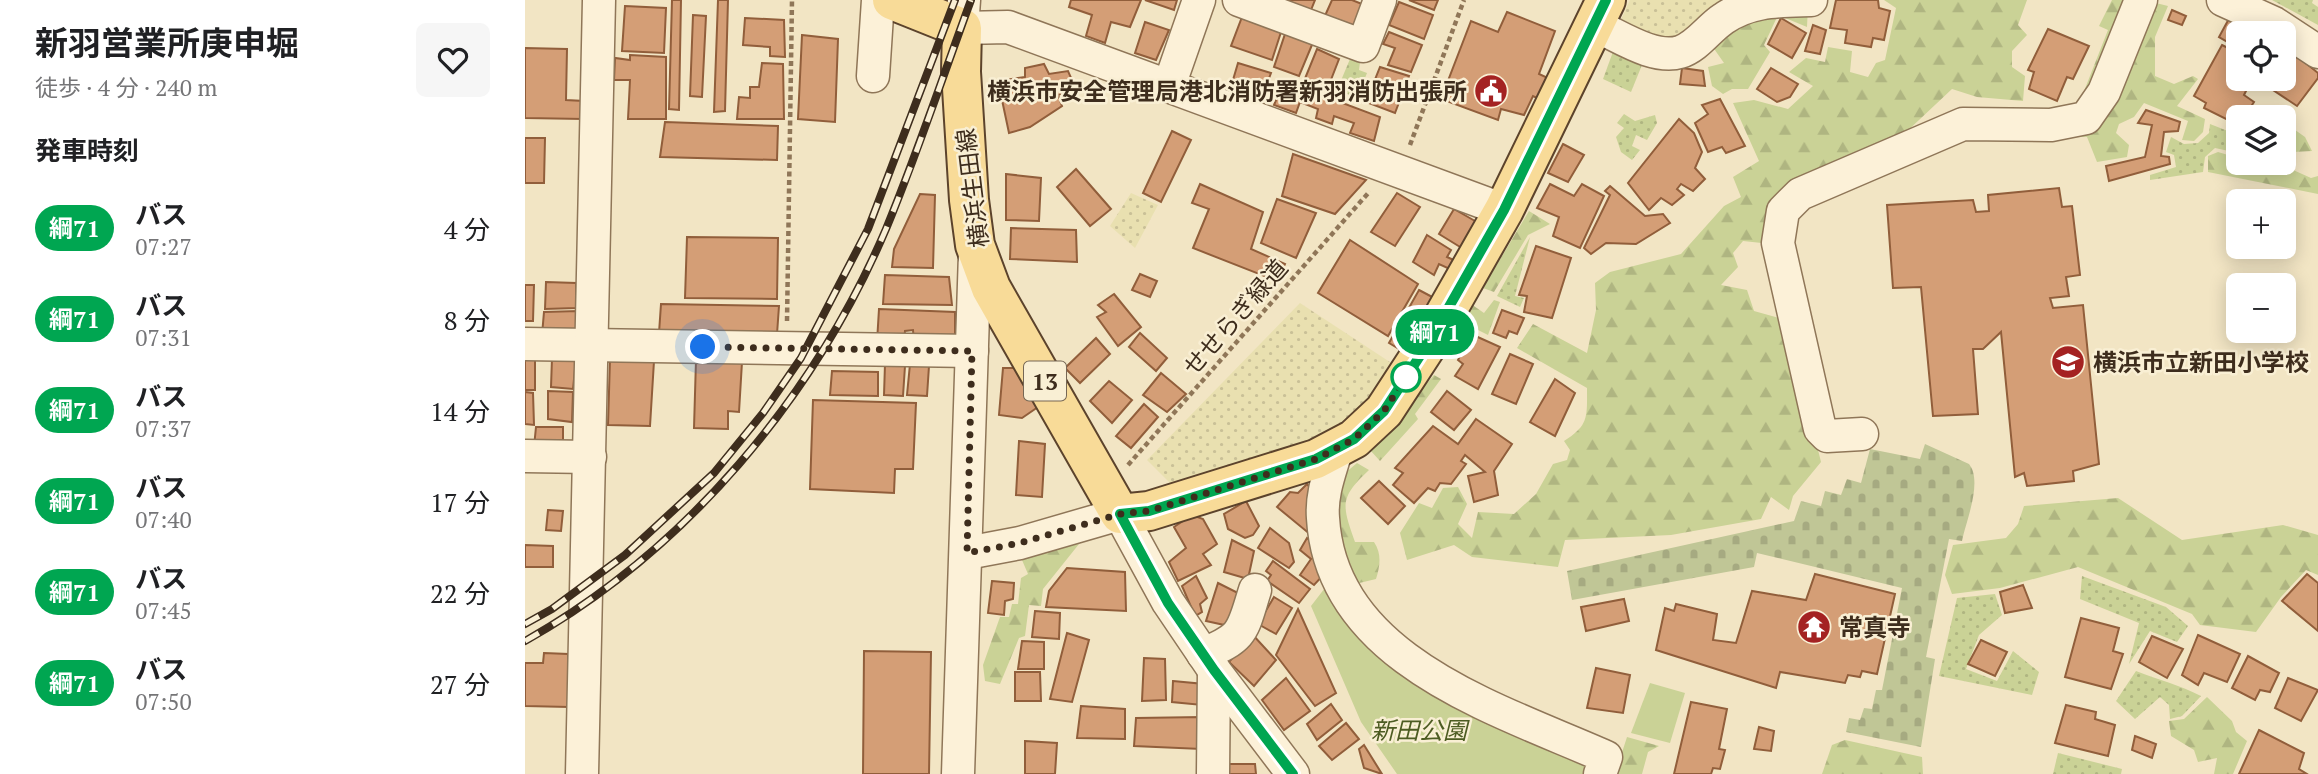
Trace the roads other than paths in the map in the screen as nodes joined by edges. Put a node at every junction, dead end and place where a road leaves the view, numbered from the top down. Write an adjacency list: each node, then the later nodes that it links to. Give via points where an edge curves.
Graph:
1 (599, 0): 18 (street)
2 (878, 0): 13 (street)
3 (892, 0): 11 (main road)
4 (1199, 0): 14 (street)
5 (1239, 0): 6 (street, via 1363,46)
6 (1380, 0)
7 (1811, 0): 10 (street, via 1763,1 1742,7 1681,51 1666,53 1647,48)
8 (2141, 0): 20 (street, via 2104,92 2086,118 2051,125 1963,124 1800,194 1783,211 1777,243 1820,429 1827,436)
9 (2223, 0): 12 (street, via 2274,23)
10 (1600, 13): 15 (main road)
11 (963, 14): 14 (street); 16 (main road, 横浜生田線 / 13, via 961,72)
12 (2318, 52)
13 (873, 76)
14 (1169, 86): 15 (street, via 1399,158)
15 (1504, 210): 21 (main road, via 1384,411)
16 (975, 245): 19 (street); 24 (main road, 横浜生田線 / 13, via 992,288)
17 (525, 344): 18 (street)
18 (592, 345): 19 (street); 23 (street)
19 (972, 351): 25 (street)
20 (1862, 434)
21 (1336, 450): 24 (main road, via 1149,511); 32 (street, via 1325,486 1328,551 1338,580 1369,624 1386,644 1459,693 1607,757)
22 (525, 456): 23 (street)
23 (590, 457): 28 (street)
24 (1113, 502): 25 (street, via 1020,543); 27 (street, via 1168,603)
25 (967, 553): 29 (street)
26 (1255, 590): 27 (street, via 1243,628)
27 (1208, 662): 30 (street); 31 (street)
28 (582, 774)
29 (958, 774)
30 (1213, 774)
31 (1293, 774)
32 (1600, 774)

